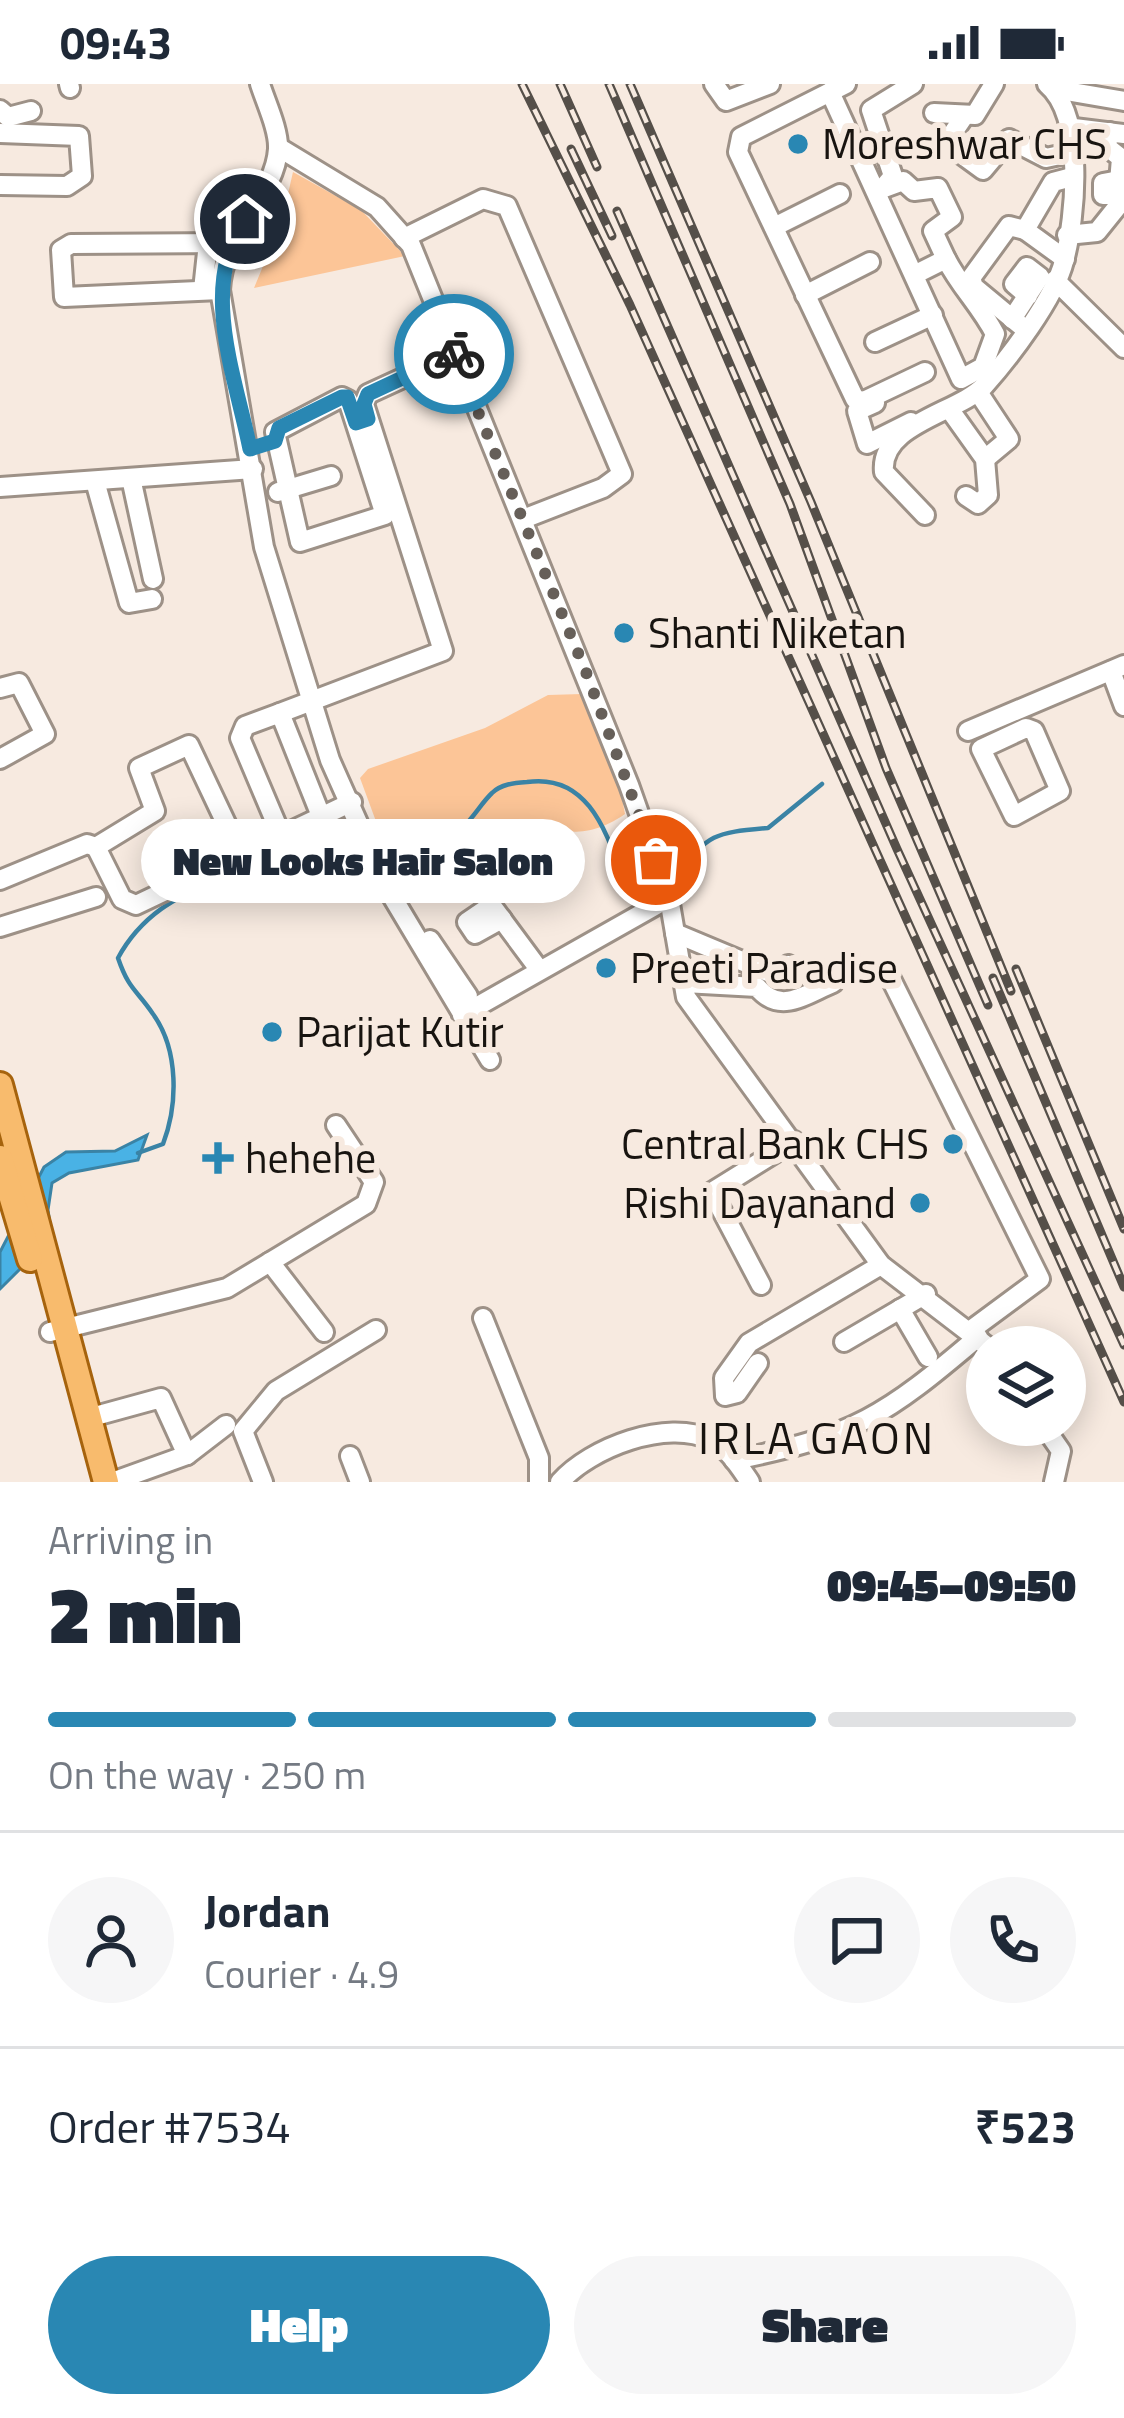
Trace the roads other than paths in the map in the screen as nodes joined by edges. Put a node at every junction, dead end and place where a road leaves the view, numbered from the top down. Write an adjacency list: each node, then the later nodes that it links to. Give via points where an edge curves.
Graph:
1 (260, 84): 17 (street)
2 (714, 84): 3 (street, via 726,101)
3 (770, 84)
4 (1094, 84): 8 (street)
5 (913, 85): 22 (street, via 872,110 893,176)
6 (1051, 87): 9 (street); 14 (street)
7 (838, 88): 22 (street); 24 (street, via 740,136 738,152)
8 (1124, 91)
9 (1124, 101)
10 (981, 102): 13 (street); 19 (street, via 946,142 953,150 984,170 1010,139)
11 (0, 110): 12 (street, via 8,117)
12 (32, 112)
13 (934, 113)
14 (1075, 128): 16 (street); 18 (street)
15 (0, 133): 21 (street, via 71,133 82,141 82,176 67,186)
16 (1116, 133): 26 (street, via 1108,149 1121,156 1115,211 1097,232)
17 (278, 147): 27 (street, via 377,207); 28 (street, via 263,186)
18 (1074, 152): 19 (street); 20 (street)
19 (1046, 158): 20 (street)
20 (1065, 178): 25 (street); 26 (street)
21 (0, 185)
22 (879, 190): 29 (street, via 903,181 914,191 938,188 952,215 933,230); 32 (street)
23 (840, 194): 24 (street)
24 (774, 227): 35 (street)
25 (1025, 230): 30 (street); 38 (street, via 1009,226 971,275)
26 (1067, 235): 30 (street)
27 (404, 238): 41 (street); 63 (street, via 483,199 507,206 622,474)
28 (216, 255): 34 (street); 34 (street, via 71,244 61,250 64,297)
29 (946, 259): 32 (street); 37 (street, via 995,334 983,368 961,379)
30 (1065, 260): 33 (street)
31 (870, 262): 35 (street)
32 (914, 275): 37 (street)
33 (1055, 280): 38 (street); 40 (street)
34 (212, 290): 49 (street)
35 (805, 295): 42 (street, via 855,399)
36 (1028, 296): 38 (street)
37 (933, 315): 39 (street)
38 (1019, 324): 43 (street)
39 (875, 342)
40 (1124, 348)
41 (455, 354): 46 (street, via 368,394); 63 (street)
42 (925, 372)
43 (978, 392): 45 (street); 50 (street, via 1008,436)
44 (879, 402): 47 (street, via 857,411 867,444)
45 (950, 410): 47 (street); 50 (street)
46 (362, 421): 48 (street, via 345,396 279,428); 51 (street)
47 (921, 421): 61 (street, via 882,469)
48 (275, 441): 49 (street); 57 (street)
49 (250, 449): 52 (street)
50 (985, 460): 58 (street, via 988,495 978,504)
51 (377, 466): 57 (street, via 383,518 303,543); 66 (street, via 443,651)
52 (253, 469): 54 (street); 59 (street)
53 (331, 476): 57 (street)
54 (130, 478): 55 (street); 60 (street)
55 (95, 481): 56 (street); 62 (street)
56 (0, 488)
57 (285, 490): 59 (street)
58 (966, 496)
59 (257, 498): 66 (street, via 264,548)
60 (138, 508): 62 (street); 62 (street, via 152,589 129,603)
61 (925, 515)
62 (105, 516)
63 (523, 519): 80 (street)
64 (1118, 668): 67 (street); 69 (street)
65 (0, 688): 71 (street, via 19,683 45,734)
66 (312, 702): 68 (street); 72 (street)
67 (1124, 706)
68 (280, 713): 73 (street); 74 (street, via 238,734)
69 (1000, 728): 69 (street, via 981,751 1016,815 1060,789 1032,728); 70 (street)
70 (968, 730)
71 (0, 759)
72 (355, 810): 73 (street); 88 (street)
73 (321, 816): 74 (street)
74 (281, 835): 76 (street)
75 (96, 847): 76 (street, via 131,905); 76 (street, via 155,812 139,768 189,745); 77 (street)
76 (241, 855)
77 (0, 880)
78 (475, 883): 84 (street)
79 (96, 897): 81 (street)
80 (669, 898): 82 (street); 84 (street)
81 (0, 926)
82 (675, 933): 83 (street, via 775,975); 86 (street)
83 (788, 965)
84 (538, 968): 88 (street)
85 (886, 971): 101 (street, via 1040,1279)
86 (684, 983): 87 (street, via 757,987 782,1004); 92 (street, via 686,997)
87 (833, 983)
88 (459, 996): 89 (street)
89 (490, 1060)
90 (0, 1084): 96 (main road, via 27,1179)
91 (337, 1126): 94 (street, via 374,1182 366,1204)
92 (794, 1141): 95 (street); 97 (street, via 712,1192)
93 (0, 1160): 96 (main road)
94 (270, 1262): 103 (street, via 227,1288); 105 (street)
95 (881, 1265): 98 (street); 109 (street, via 749,1343 724,1378 725,1396 737,1393)
96 (40, 1268): 103 (main road)
97 (761, 1285)
98 (926, 1294): 99 (street); 102 (street)
99 (901, 1309): 106 (street); 108 (street)
100 (483, 1318): 120 (street, via 539,1458)
101 (991, 1326)
102 (966, 1327)
103 (57, 1329): 110 (main road); 116 (main road)
104 (376, 1330): 118 (street, via 276,1391 243,1431)
105 (324, 1332)
106 (844, 1342)
107 (966, 1349): 115 (street, via 894,1408 821,1443)
108 (928, 1357)
109 (758, 1363)
110 (88, 1418): 113 (street, via 161,1398); 117 (main road)
111 (226, 1425): 113 (street)
112 (1058, 1446): 123 (street)
113 (187, 1455): 117 (street)
114 (350, 1456): 119 (street)
115 (734, 1460): 121 (street, via 705,1437 641,1438 594,1453); 122 (street)
116 (91, 1482)
117 (109, 1482)
118 (263, 1482)
119 (360, 1482)
120 (538, 1482)
121 (560, 1482)
122 (750, 1482)
123 (1054, 1482)

